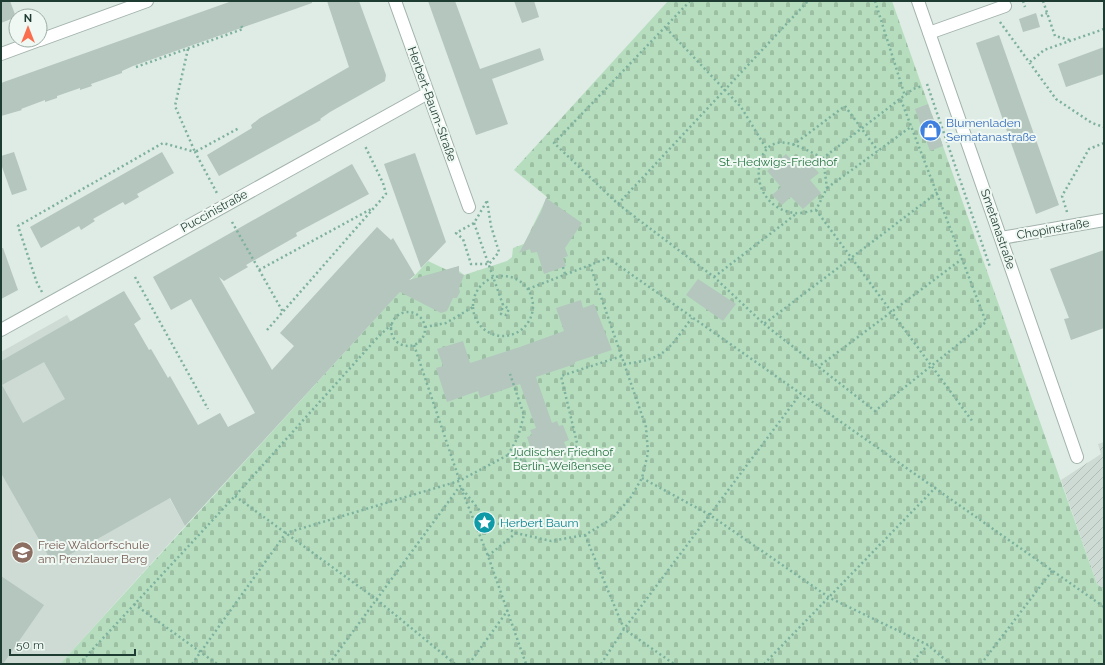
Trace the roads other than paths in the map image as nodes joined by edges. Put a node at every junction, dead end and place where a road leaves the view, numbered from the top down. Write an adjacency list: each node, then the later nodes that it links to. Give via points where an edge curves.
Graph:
1 (147, 1): 6 (street)
2 (395, 1): 9 (street, Herbert-Baum-Straße)
3 (918, 1): 5 (street, Smetanastraße)
4 (1005, 6): 5 (street)
5 (929, 33): 12 (street, Smetanastraße)
6 (48, 37)
7 (17, 48): 8 (street)
8 (1, 54)
9 (428, 92): 10 (street, Herbert-Baum-Straße); 13 (street, Puccinistraße)
10 (469, 207)
11 (1104, 220): 12 (street, Chopinstraße)
12 (1001, 238): 14 (street, Smetanastraße)
13 (1, 330)
14 (1077, 457)

